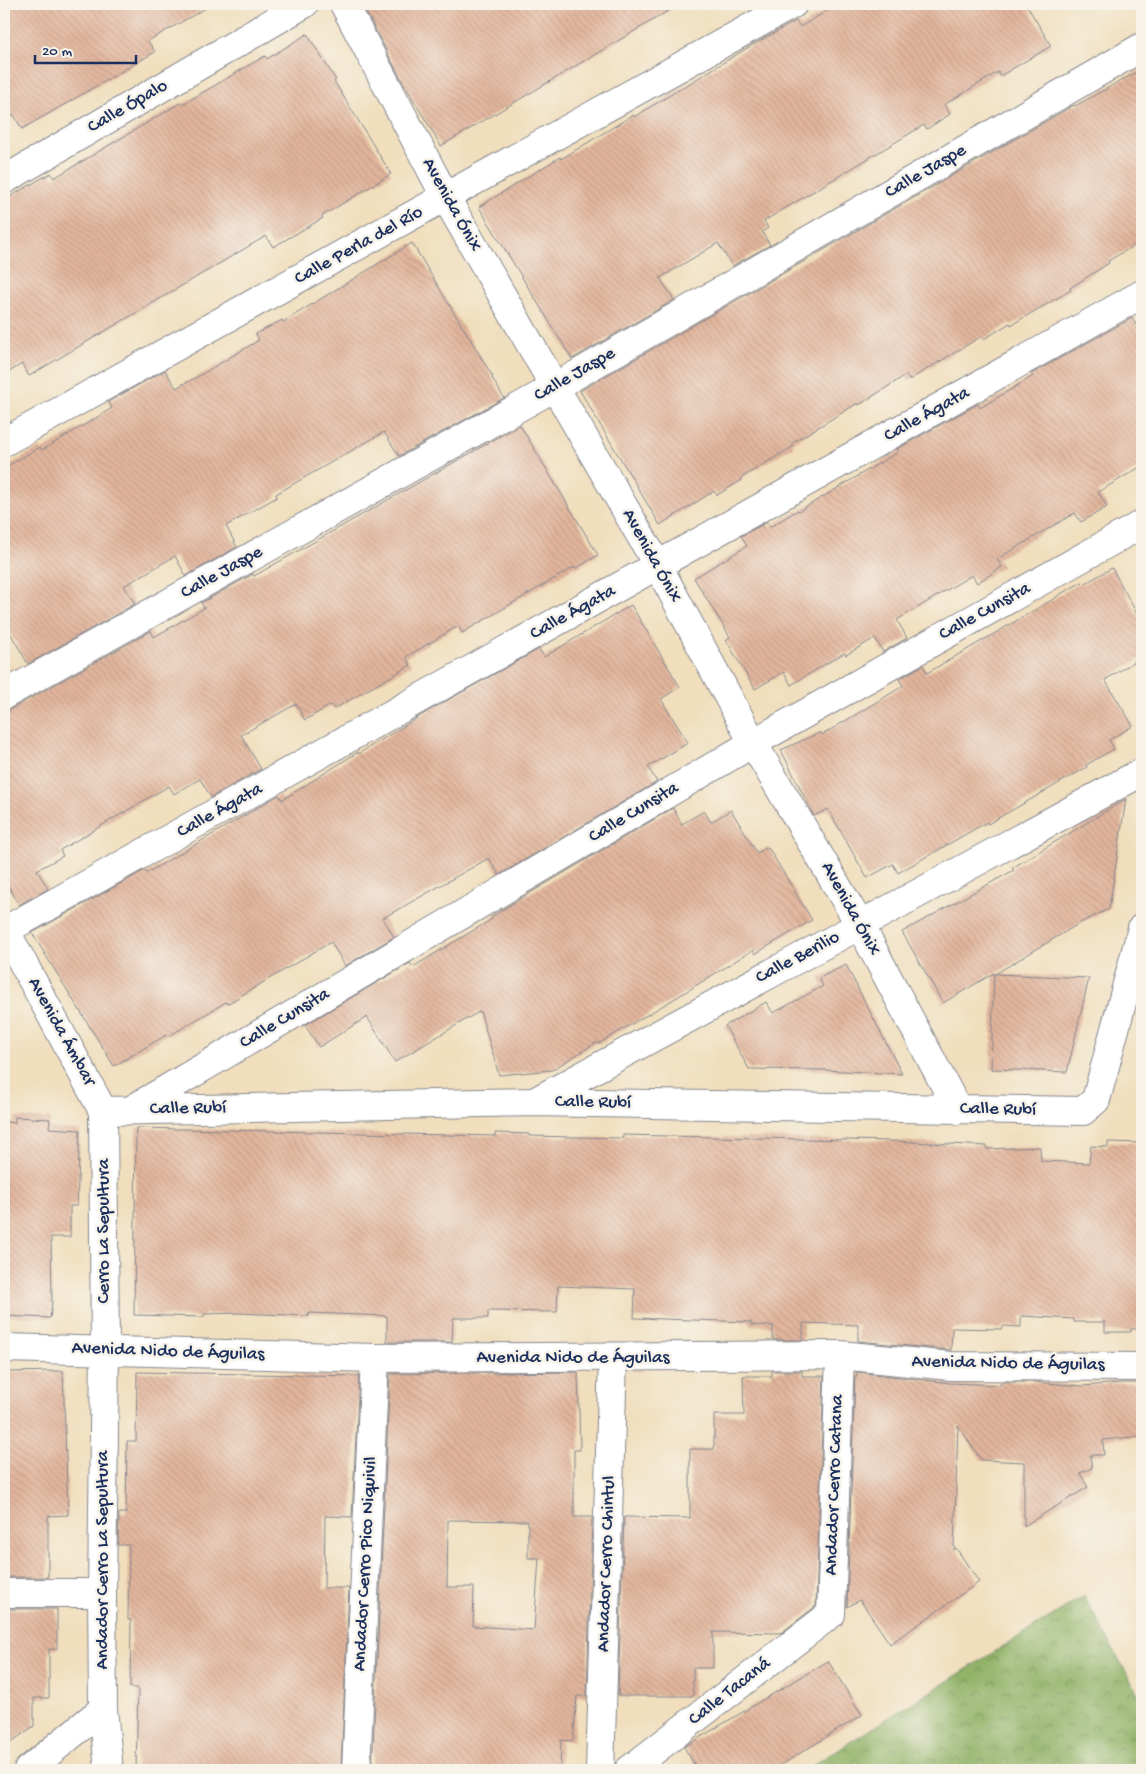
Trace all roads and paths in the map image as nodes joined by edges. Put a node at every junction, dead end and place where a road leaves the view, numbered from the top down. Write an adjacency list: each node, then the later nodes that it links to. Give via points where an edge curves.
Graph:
1 (304, 4): 5 (street, Calle Ópalo)
2 (344, 4): 6 (street, Avenida Ónix)
3 (793, 4): 6 (street, Calle Perla del Río)
4 (1142, 47): 8 (street, Calle Jaspe)
5 (4, 180)
6 (446, 198): 8 (street, Avenida Ónix); 9 (street, Calle Perla del Río)
7 (1142, 294): 11 (street, Calle Ágata)
8 (555, 387): 11 (street, Avenida Ónix); 12 (street, Calle Jaspe)
9 (4, 442)
10 (1142, 524): 13 (street, Calle Cunsita)
11 (658, 566): 13 (street, Avenida Ónix); 17 (street, Calle Ágata)
12 (4, 695)
13 (753, 743): 15 (street, Avenida Ónix); 19 (street, Calle Cunsita)
14 (1142, 772): 15 (street, Calle Berilio)
15 (860, 925): 18 (street, Calle Berilio); 20 (street, Avenida Ónix)
16 (1142, 928): 20 (street, Calle Rubí, via 1090,1105)
17 (4, 930): 21 (street, Avenida Ámbar)
18 (532, 1102): 19 (street, Calle Rubí); 20 (street, Calle Rubí)
19 (130, 1110): 21 (street, Calle Rubí)
20 (958, 1110)
21 (103, 1111): 23 (street, Cerro La Sepultura)
22 (4, 1348): 23 (street, Avenida Nido de Águilas)
23 (105, 1350): 25 (street, Avenida Nido de Águilas); 29 (street, Andador Cerro La Sepultura)
24 (840, 1355): 26 (street, Avenida Nido de Águilas); 27 (street, Avenida Nido de Águilas, via 950,1366); 30 (street, Andador Cerro Catana)
25 (375, 1358): 26 (street, Avenida Nido de Águilas); 34 (street, Andador Cerro Pico Niquivil)
26 (614, 1358): 35 (street, Andador Cerro Chintul)
27 (1142, 1367)
28 (4, 1593): 29 (street)
29 (102, 1593): 31 (street, Andador Cerro La Sepultura)
30 (831, 1614): 36 (street, Calle Tacaná)
31 (103, 1709): 32 (street); 33 (street, Andador Cerro La Sepultura)
32 (28, 1770)
33 (109, 1770)
34 (356, 1770)
35 (600, 1770)
36 (629, 1770)

